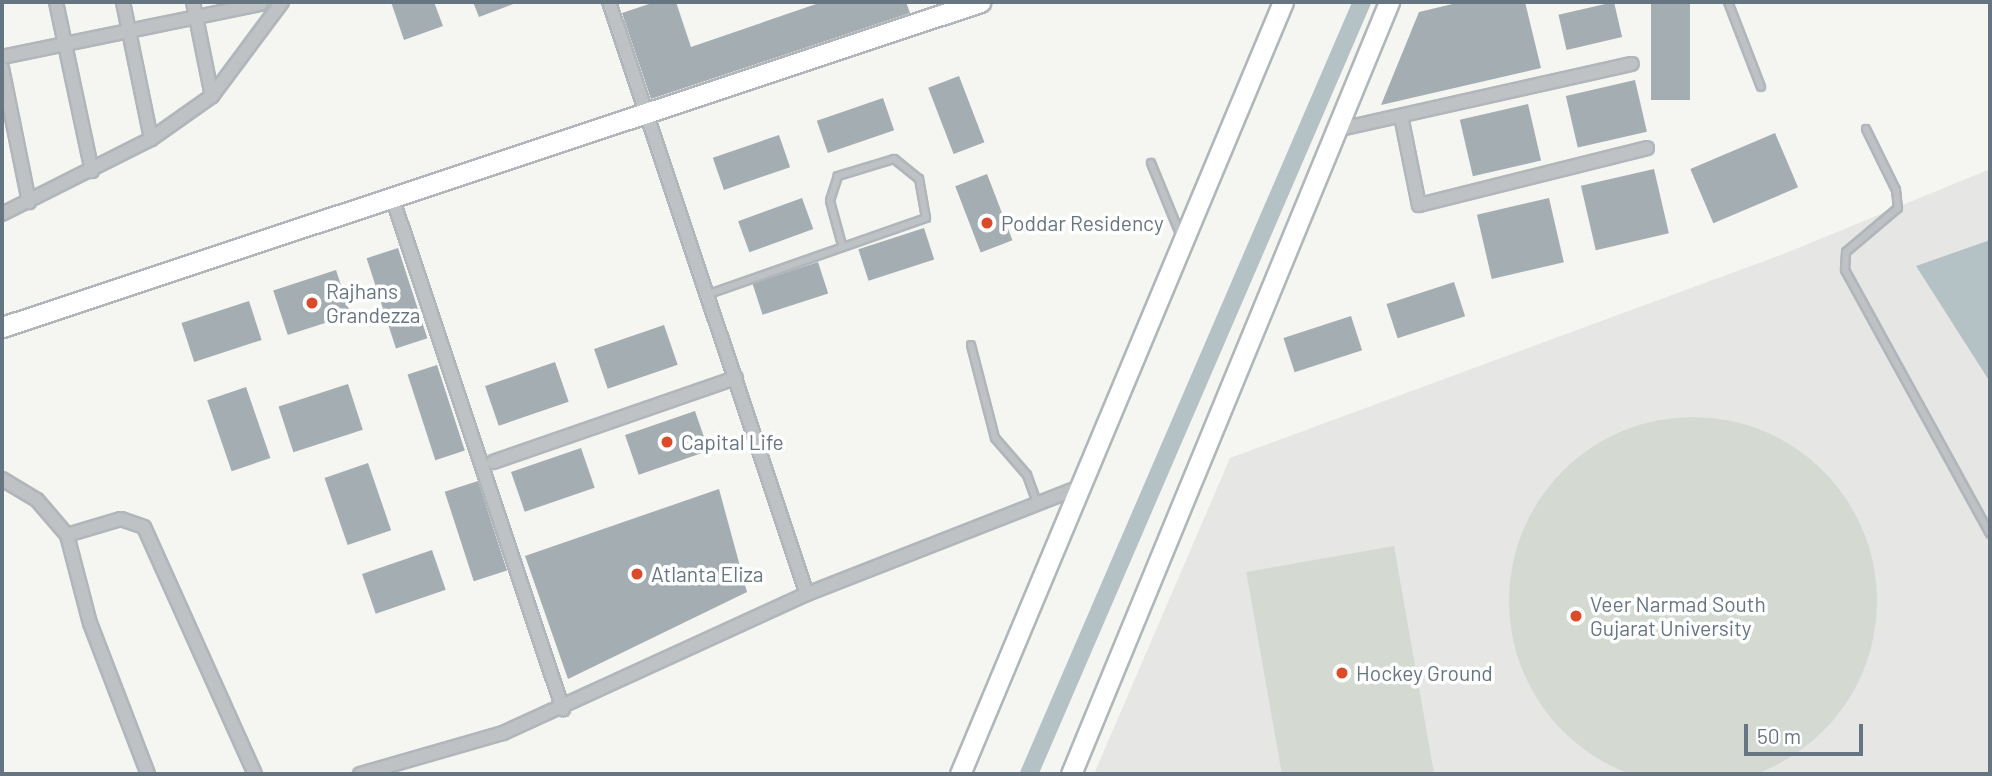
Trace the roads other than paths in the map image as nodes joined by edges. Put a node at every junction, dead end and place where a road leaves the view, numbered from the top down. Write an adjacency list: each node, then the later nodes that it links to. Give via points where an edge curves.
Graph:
1 (56, 2): 14 (street)
2 (123, 2): 13 (street)
3 (193, 2): 11 (street)
4 (282, 2): 12 (street)
5 (609, 2): 20 (street)
6 (980, 2): 20 (street)
7 (1283, 2): 31 (street)
8 (1389, 2): 23 (street)
9 (1728, 2): 18 (lane)
10 (261, 3): 11 (street); 12 (street)
11 (196, 17): 13 (street); 19 (street)
12 (265, 28): 19 (street)
13 (130, 30): 14 (street); 24 (street)
14 (64, 42): 15 (street); 27 (street)
15 (2, 57)
16 (1632, 64): 21 (street)
17 (2, 68): 29 (street)
18 (1761, 87)
19 (212, 96): 24 (street)
20 (650, 115): 28 (street); 33 (street)
21 (1401, 116): 23 (street); 25 (street, via 1419,205)
22 (1866, 129): 41 (lane, via 1896,190 1898,208 1852,245 1846,270)
23 (1336, 130): 49 (street)
24 (150, 139): 27 (street)
25 (1647, 148)
26 (1151, 163): 31 (lane)
27 (92, 171): 29 (street)
28 (393, 200): 34 (street); 44 (street)
29 (29, 202): 30 (street)
30 (2, 214)
31 (1183, 241): 39 (street)
32 (842, 245): 32 (lane, via 926,218 919,179 894,159 838,176 830,201); 33 (lane)
33 (709, 294): 36 (street)
34 (2, 327)
35 (971, 345): 40 (lane, via 995,438 1027,475)
36 (736, 378): 37 (street); 43 (street)
37 (493, 462)
38 (2, 479): 42 (street, via 37,500)
39 (1080, 487): 40 (street); 48 (street)
40 (1037, 502): 43 (street)
41 (1990, 534)
42 (67, 535): 45 (street, via 90,623); 46 (street, via 121,519 144,527)
43 (807, 594): 44 (street)
44 (563, 709): 47 (street, via 503,733)
45 (148, 774)
46 (255, 774)
47 (360, 774)
48 (960, 774)
49 (1071, 774)

